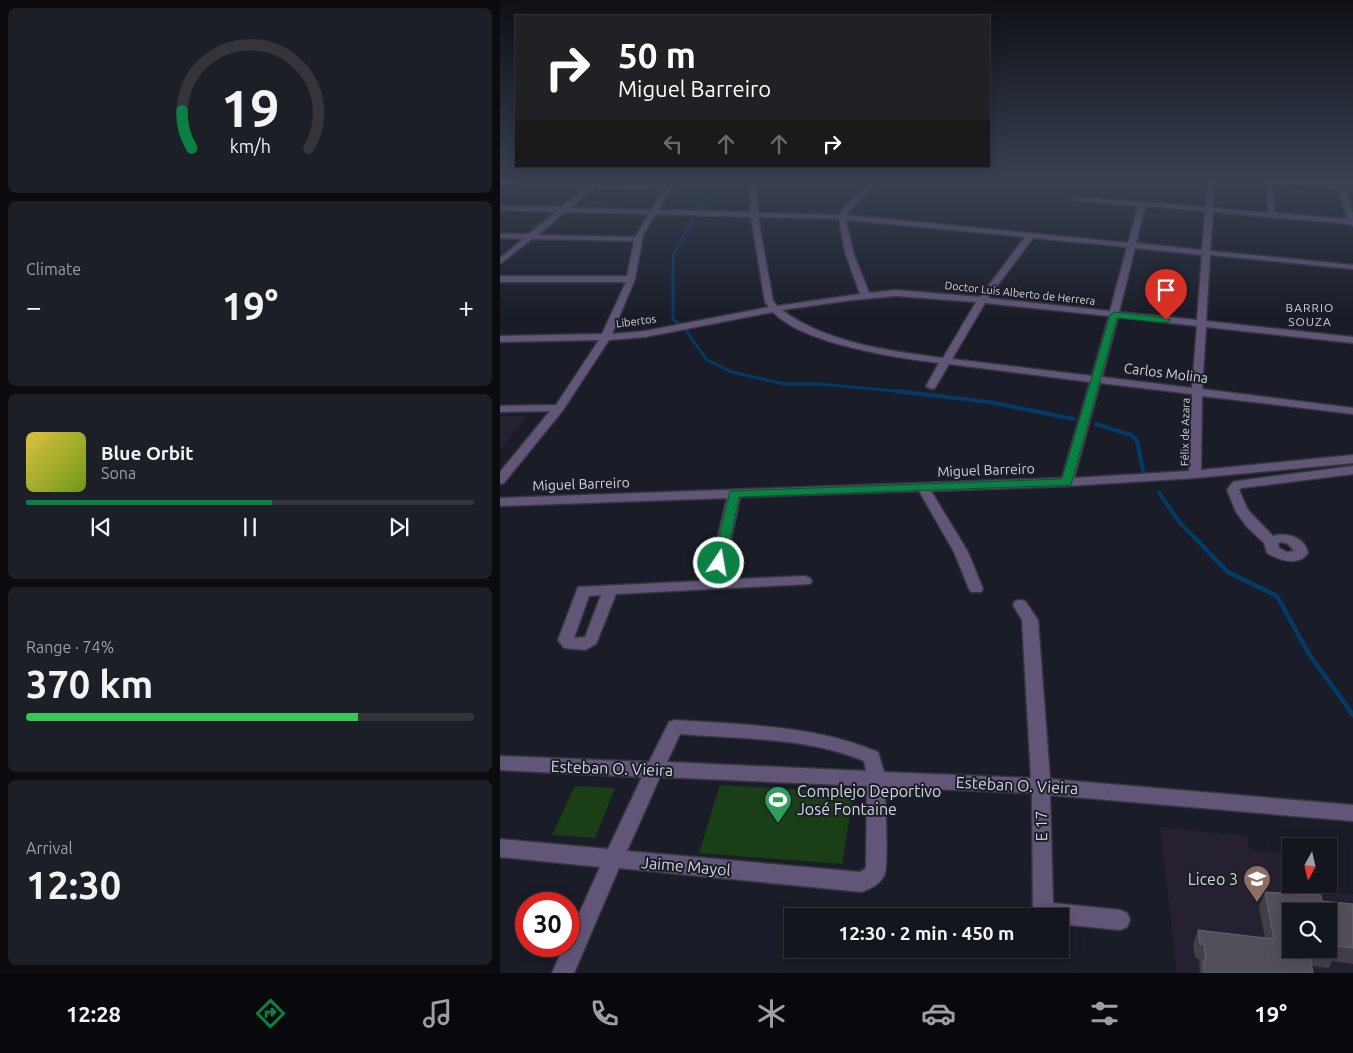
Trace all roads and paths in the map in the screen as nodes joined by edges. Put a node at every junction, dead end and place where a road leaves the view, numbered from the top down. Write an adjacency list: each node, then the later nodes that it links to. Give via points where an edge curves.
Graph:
1 (542, 226): 10 (street)
2 (644, 226): 11 (street)
3 (756, 226): 20 (street)
4 (843, 226): 18 (street)
5 (941, 226): 8 (street)
6 (1137, 226): 12 (street)
7 (1208, 226): 13 (street, Félix de Azara)
8 (1031, 235): 12 (street); 19 (street)
9 (500, 236): 10 (street)
10 (529, 237): 11 (street); 14 (street)
11 (638, 238): 17 (street)
12 (1132, 246): 13 (street); 21 (street)
13 (1207, 253): 15 (street); 22 (street, Félix de Azara)
14 (500, 262)
15 (1353, 267)
16 (500, 279): 17 (street)
17 (631, 280): 23 (street)
18 (865, 295): 19 (street, Doctor Luis Alberto de Herrera, via 896,293); 20 (street, Doctor Luis Alberto de Herrera)
19 (982, 300): 21 (street, Doctor Luis Alberto de Herrera); 26 (street)
20 (774, 309): 23 (street, Libertos, via 662,331); 26 (street, Carlos Molina, via 815,332 878,350)
21 (1114, 315): 22 (street, Doctor Luis Alberto de Herrera); 27 (street)
22 (1201, 324): 25 (street, Doctor Luis Alberto de Herrera); 29 (street, Félix de Azara)
23 (606, 337): 24 (street, Libertos); 30 (street)
24 (500, 339)
25 (1353, 340)
26 (946, 362): 27 (street, Carlos Molina); 28 (street)
27 (1095, 380): 29 (street, Carlos Molina); 37 (street)
28 (931, 386)
29 (1197, 392): 32 (street, Carlos Molina); 35 (street, Félix de Azara)
30 (559, 408): 31 (street); 36 (street)
31 (500, 410)
32 (1353, 411)
33 (1353, 459): 35 (street, Miguel Barreiro)
34 (1353, 470): 41 (street, via 1237,485 1233,490 1234,499 1260,533)
35 (1195, 474): 37 (street, Miguel Barreiro)
36 (500, 480)
37 (1067, 482): 38 (street, Miguel Barreiro)
38 (923, 487): 39 (street, Miguel Barreiro); 44 (street, via 961,552)
39 (734, 494): 40 (street, Miguel Barreiro); 43 (street, via 719,563)
40 (500, 502)
41 (1271, 541)
42 (805, 580): 43 (street)
43 (734, 583): 45 (street)
44 (976, 589)
45 (610, 590)
46 (1020, 605): 50 (street, E 17, via 1030,620)
47 (500, 764): 48 (street, Esteban O. Vieira)
48 (653, 770): 49 (street, Esteban O. Vieira); 49 (street, via 675,727 793,736 855,748 872,757); 53 (street)
49 (876, 778): 50 (street, Esteban O. Vieira); 53 (street, Jaime Mayol, via 876,871 862,882)
50 (1041, 786): 51 (street, Esteban O. Vieira); 54 (street, E 17, via 1043,912)
51 (1353, 813)
52 (500, 848): 53 (street, Jaime Mayol)
53 (614, 860): 55 (street)
54 (1120, 920)
55 (563, 973)

